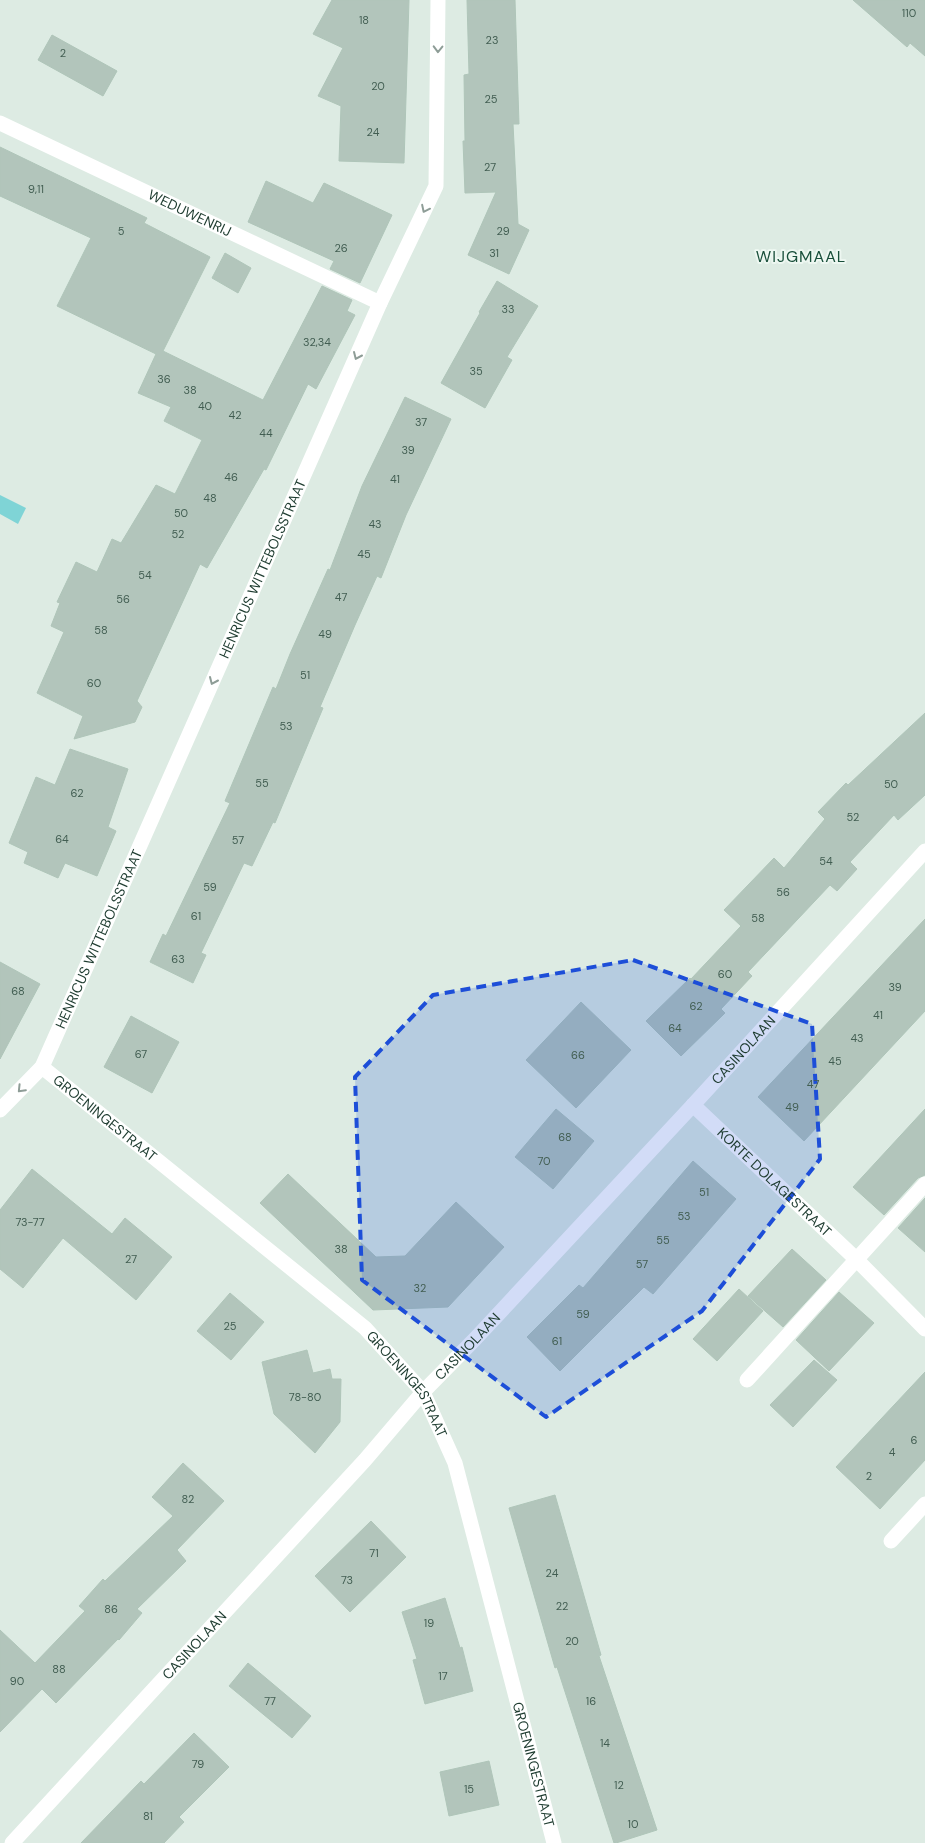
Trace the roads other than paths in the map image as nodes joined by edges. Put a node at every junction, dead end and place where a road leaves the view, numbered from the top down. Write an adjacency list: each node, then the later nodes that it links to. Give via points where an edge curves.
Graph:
1 (438, 0): 3 (street, HENRICUS WITTEBOLSSTRAAT, one-way to 3, via 436,186)
2 (0, 123): 3 (street, WEDUWENRIJ)
3 (380, 303): 5 (street, HENRICUS WITTEBOLSSTRAAT, one-way to 5)
4 (925, 851): 6 (street, CASINOLAAN)
5 (42, 1067): 7 (street, HENRICUS WITTEBOLSSTRAAT, one-way to 7); 12 (street, GROENINGESTRAAT, via 365,1328)
6 (693, 1104): 9 (street, KORTE DOLAGESTRAAT); 12 (street, CASINOLAAN)
7 (0, 1110)
8 (925, 1184): 9 (street)
9 (856, 1259): 10 (street, KORTE DOLAGESTRAAT); 11 (street)
10 (925, 1329)
11 (747, 1380)
12 (423, 1392): 15 (street, CASINOLAAN, via 365,1460); 16 (street, GROENINGESTRAAT, via 455,1464)
13 (925, 1504): 14 (street)
14 (891, 1541)
15 (12, 1843)
16 (554, 1843)

